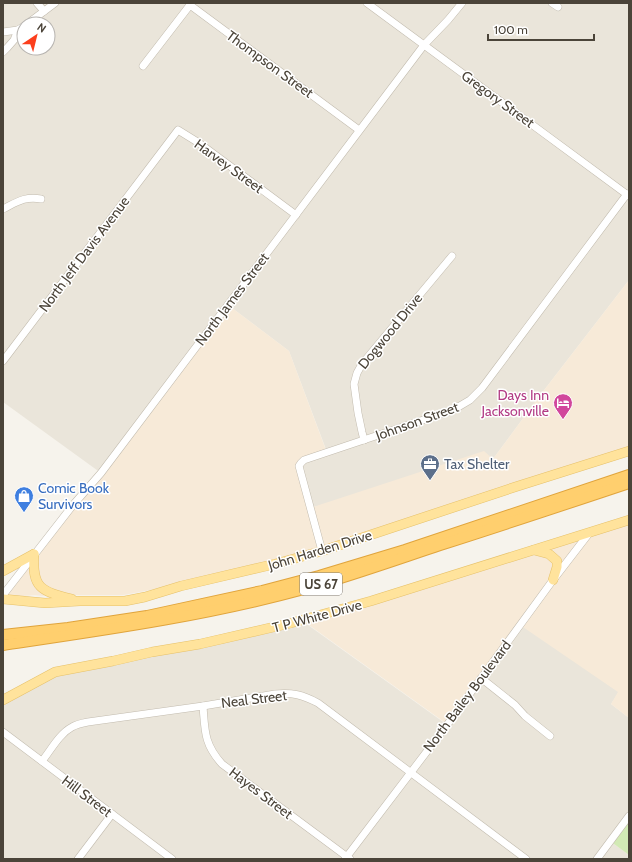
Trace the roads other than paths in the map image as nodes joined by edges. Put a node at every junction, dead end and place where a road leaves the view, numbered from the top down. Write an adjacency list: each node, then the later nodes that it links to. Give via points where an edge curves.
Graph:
1 (38, 3): 5 (street)
2 (54, 3): 5 (street)
3 (367, 3): 10 (street, Gregory Street)
4 (462, 3): 10 (street, North James Street)
5 (44, 11): 6 (street)
6 (37, 16)
7 (16, 29): 8 (street)
8 (3, 32)
9 (16, 37): 11 (street)
10 (424, 45): 13 (street, North James Street); 15 (street, Gregory Street)
11 (3, 52)
12 (143, 66): 13 (street, Thompson Street, via 190,5)
13 (360, 130): 18 (street, North James Street)
14 (165, 147): 18 (street, Harvey Street, via 178,130); 20 (street, North Jeff Davis Avenue)
15 (628, 195): 21 (street, Johnson Street, via 477,394 453,410)
16 (41, 199): 17 (street, via 26,198)
17 (3, 209)
18 (296, 215): 29 (street, North James Street, via 102,473)
19 (452, 256): 21 (street, Dogwood Drive, via 357,373 354,384)
20 (3, 362)
21 (364, 440): 28 (street, Johnson Street, via 304,460 299,466)
22 (629, 451): 28 (main road, John Harden Drive, via 515,486)
23 (629, 475): 35 (highway, US 67, via 398,552 262,591 147,616)
24 (629, 483): 36 (highway, US 67, via 303,589 179,618)
25 (629, 520): 26 (main road, T P White Drive)
26 (590, 532): 27 (main road, T P White Drive); 31 (street, North Bailey Boulevard)
27 (534, 550): 31 (main road, via 549,554 557,561); 38 (main road, T P White Drive, via 291,623 200,644 55,672)
28 (322, 551): 34 (main road, John Harden Drive, via 145,597 125,601)
29 (34, 554): 30 (main road); 32 (street, North James Street); 34 (main road, via 33,569 39,585 53,594)
30 (3, 571)
31 (553, 580): 37 (street, North Bailey Boulevard)
32 (3, 595)
33 (3, 599): 34 (main road, John Harden Drive, via 40,603)
34 (80, 601)
35 (3, 635)
36 (3, 645)
37 (481, 678): 41 (street); 43 (street, North Bailey Boulevard)
38 (3, 700)
39 (203, 706): 42 (street, Neal Street, via 77,725 62,734); 43 (street, Neal Street, via 285,693 306,697 318,703); 46 (street, Hayes Street, via 208,743 222,764)
40 (3, 732): 42 (street, Hill Street)
41 (550, 736)
42 (42, 761): 44 (street, Hill Street)
43 (411, 772): 46 (street, North Bailey Boulevard); 49 (street, Neal Street)
44 (112, 814): 47 (street); 48 (street, Hill Street)
45 (629, 816): 50 (street)
46 (347, 858)
47 (78, 859)
48 (172, 859)
49 (526, 859)
50 (597, 859)

